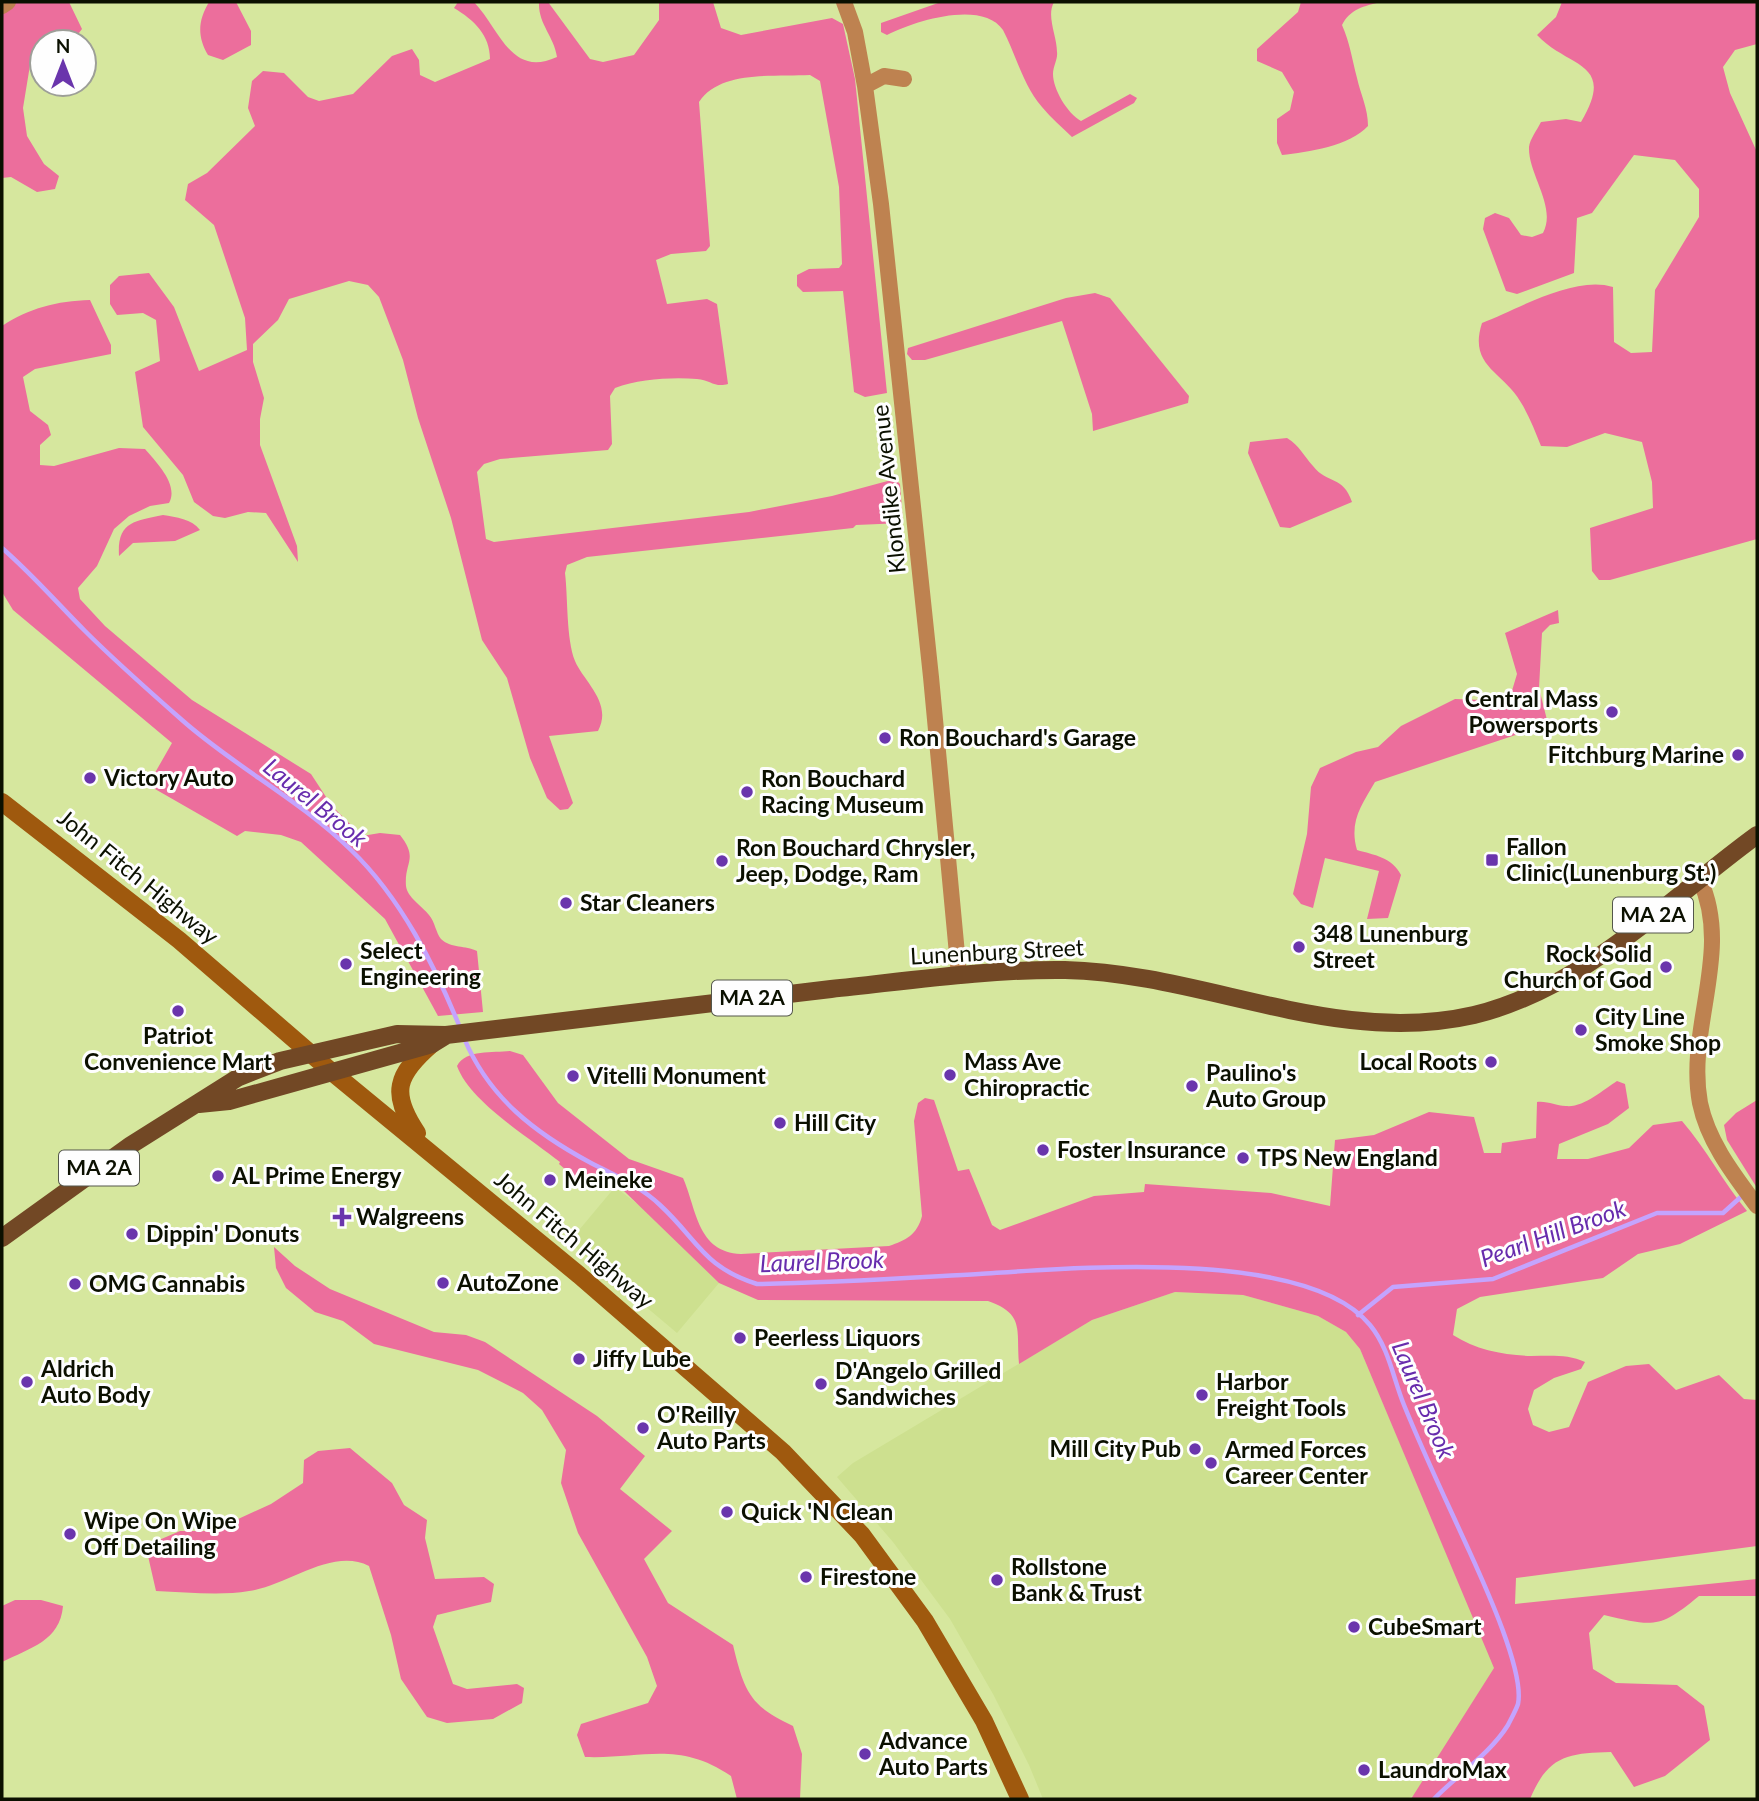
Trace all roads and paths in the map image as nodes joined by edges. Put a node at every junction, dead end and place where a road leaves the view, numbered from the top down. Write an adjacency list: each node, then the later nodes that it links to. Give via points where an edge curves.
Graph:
1 (8, 2): 3 (street)
2 (844, 2): 5 (street, Klondike Avenue)
3 (2, 6)
4 (904, 79): 5 (street, via 884,76)
5 (865, 86): 9 (street, Klondike Avenue, via 901,387)
6 (2, 802): 11 (main road, John Fitch Highway, via 169,931)
7 (1757, 835): 8 (main road, MA 2A)
8 (1700, 880): 9 (main road, Lunenburg Street / MA 2A, via 1598,955 1543,988 1475,1015 1429,1023 1325,1017 1116,974 1050,970); 15 (street, via 1711,908 1713,934 1699,1047 1700,1103 1716,1147)
9 (958, 975): 10 (main road, Lunenburg Street / MA 2A)
10 (439, 1040): 11 (main road, Lunenburg Street / MA 2A, via 397,1034); 12 (main road, Lunenburg Street / MA 2A); 14 (main road, via 411,1062 400,1100 404,1116)
11 (311, 1053): 12 (main road, John Fitch Highway); 13 (main road, Lunenburg Street / MA 2A, via 239,1077)
12 (332, 1072): 13 (main road, Lunenburg Street / MA 2A, via 229,1101); 14 (main road, John Fitch Highway)
13 (199, 1104): 16 (main road, Lunenburg Street / MA 2A, via 131,1145)
14 (428, 1151): 17 (main road, John Fitch Highway, via 736,1409 862,1535 961,1679)
15 (1750, 1196)
16 (2, 1238)
17 (1020, 1799)

